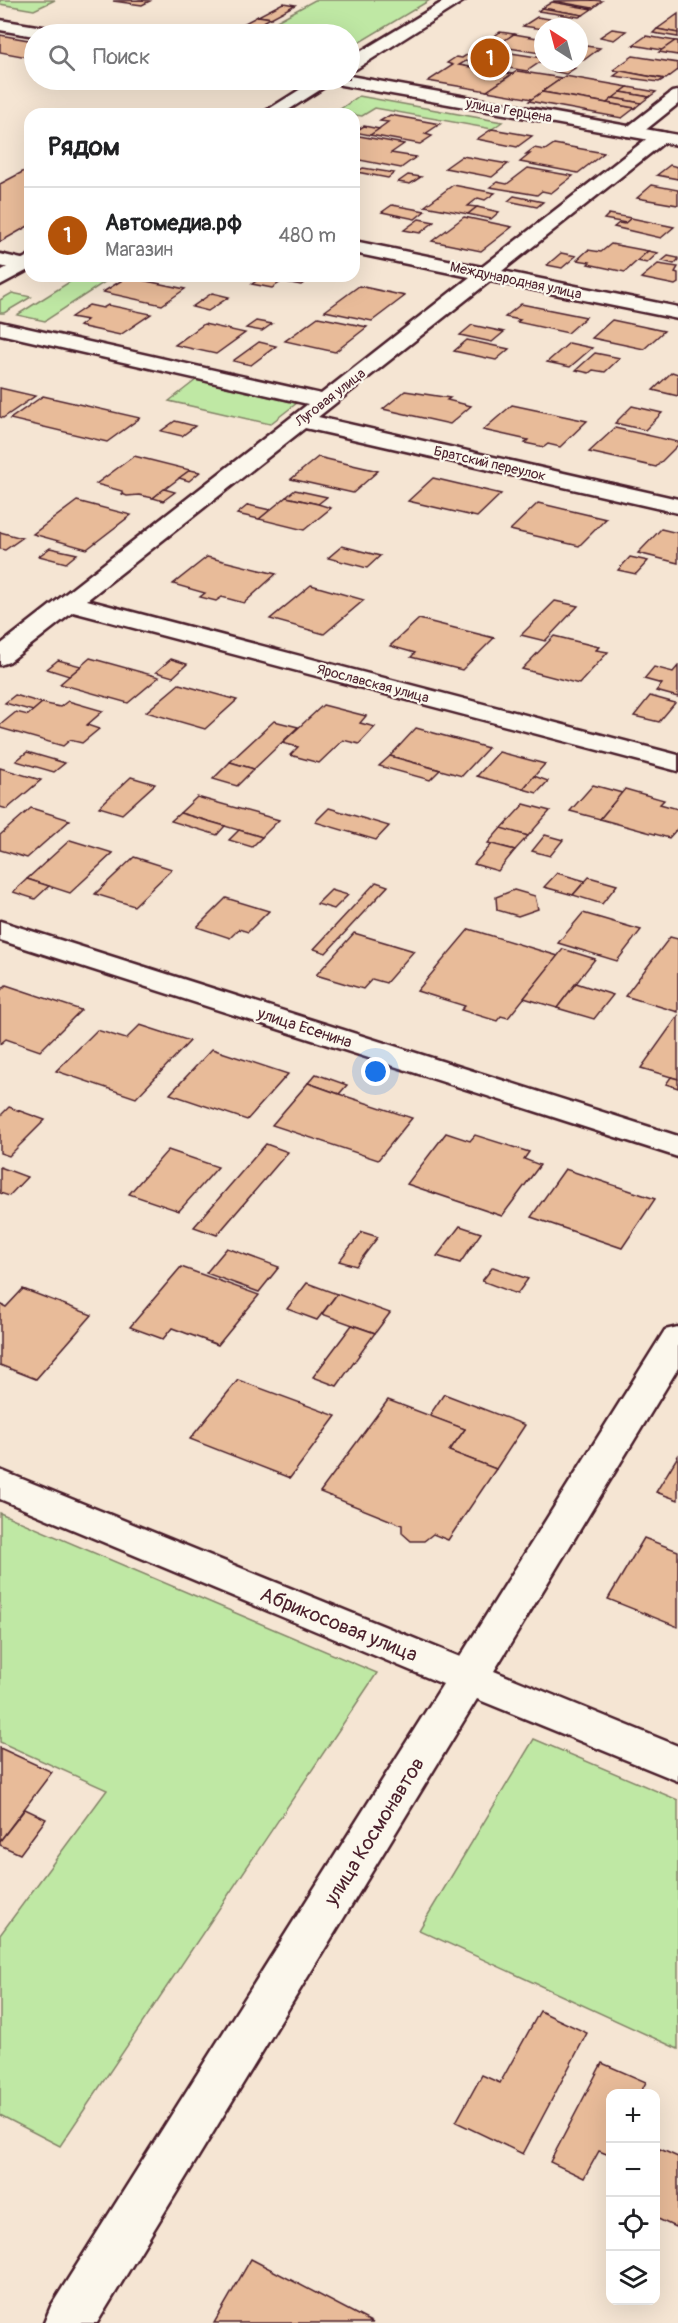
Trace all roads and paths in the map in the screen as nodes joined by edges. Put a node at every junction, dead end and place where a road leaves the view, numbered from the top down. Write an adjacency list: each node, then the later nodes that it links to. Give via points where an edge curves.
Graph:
1 (457, 0): 4 (street)
2 (0, 25): 3 (street)
3 (24, 29)
4 (360, 59)
5 (360, 84): 9 (street, улица Герцена)
6 (310, 90): 8 (street)
7 (678, 96): 9 (street)
8 (280, 108)
9 (632, 132): 10 (street, улица Герцена)
10 (669, 138): 15 (street, Луговая улица)
11 (360, 248): 15 (street, Международная улица)
12 (0, 260): 13 (street)
13 (24, 263)
14 (24, 265): 16 (street)
15 (488, 274): 17 (street, Международная улица); 19 (street, Луговая улица)
16 (0, 279)
17 (678, 313)
18 (0, 328): 19 (street)
19 (326, 401): 20 (street, Луговая улица)
20 (301, 420): 21 (street, Братский переулок); 22 (street, Луговая улица)
21 (678, 506)
22 (69, 603): 23 (street, Луговая улица); 24 (street, Ярославская улица)
23 (0, 657)
24 (678, 762)
25 (0, 930): 26 (street, улица Есенина)
26 (678, 1147)
27 (678, 1339): 29 (street, улица Космонавтов)
28 (0, 1484): 29 (street, Абрикосовая улица)
29 (469, 1677): 30 (street, Абрикосовая улица); 31 (street, улица Космонавтов)
30 (678, 1764)
31 (69, 2323)

